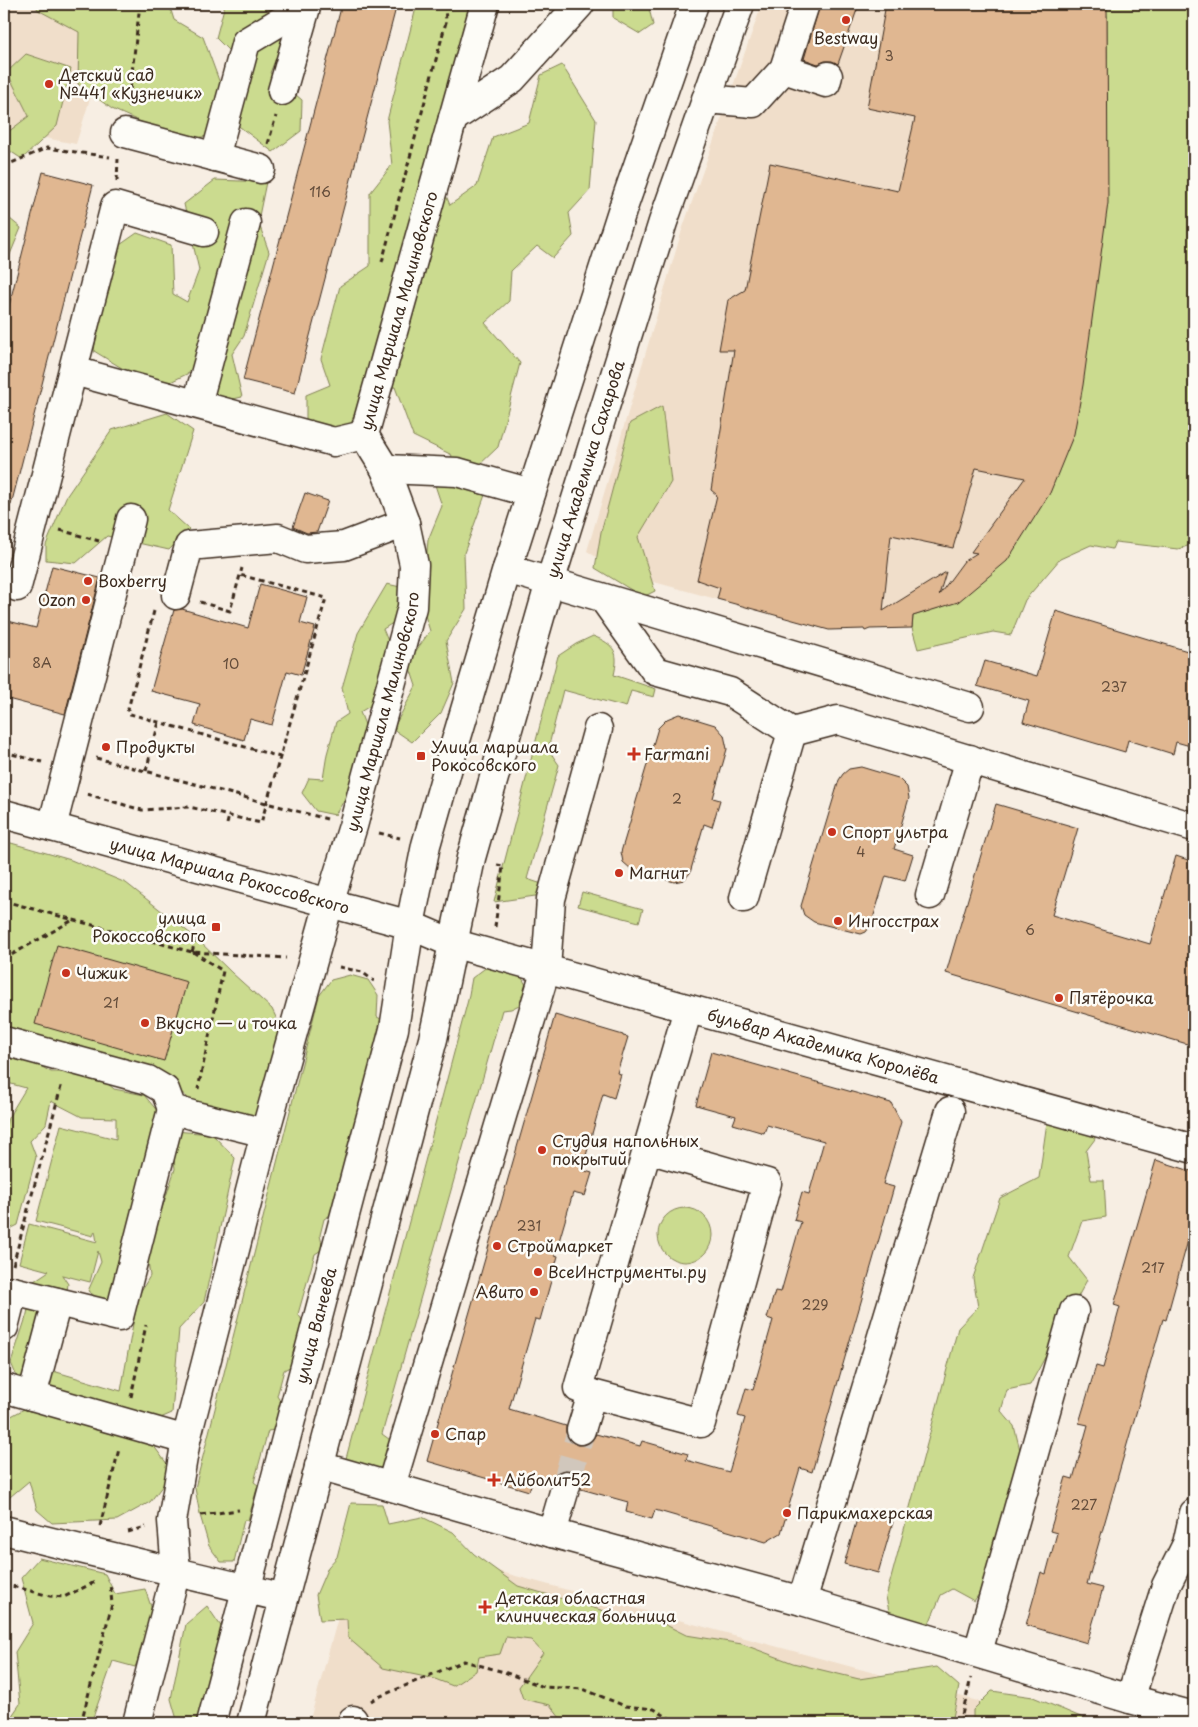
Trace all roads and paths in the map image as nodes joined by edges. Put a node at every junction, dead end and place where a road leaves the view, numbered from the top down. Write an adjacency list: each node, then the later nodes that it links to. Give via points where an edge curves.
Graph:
1 (140, 4): 14 (path)
2 (445, 4): 20 (path, via 446,22)
3 (485, 4): 13 (main road, улица Маршала Малиновского)
4 (580, 4): 13 (main road, via 512,78)
5 (694, 4): 25 (main road, via 622,211)
6 (740, 4): 12 (main road, улица Академика Сахарова)
7 (805, 4): 9 (main road)
8 (306, 5): 11 (main road); 15 (main road, via 246,42)
9 (784, 69): 10 (main road, via 826,83); 12 (main road, via 753,103)
10 (828, 76)
11 (282, 91)
12 (706, 99): 33 (main road, улица Академика Сахарова, via 663,222)
13 (452, 118): 23 (main road, улица Маршала Малиновского)
14 (122, 146): 15 (main road); 16 (path, via 47,148)
15 (215, 157): 17 (main road)
16 (4, 166)
17 (261, 169)
18 (246, 223): 22 (main road)
19 (204, 232): 21 (main road, via 115,206)
20 (383, 259)
21 (74, 371): 22 (main road); 27 (main road)
22 (196, 404): 23 (main road, via 334,442)
23 (364, 435): 24 (main road, улица Маршала Малиновского)
24 (385, 469): 25 (main road, via 457,472); 28 (main road, улица Маршала Малиновского)
25 (531, 493): 31 (main road)
26 (131, 519): 48 (main road)
27 (34, 523): 29 (path); 34 (main road)
28 (405, 523): 30 (main road, via 344,546 305,549 278,538); 57 (main road, улица Маршала Малиновского, via 414,565 412,607)
29 (93, 539)
30 (249, 540): 32 (path); 35 (main road, via 189,546)
31 (507, 569): 33 (main road); 59 (main road, via 426,844)
32 (240, 575): 35 (path, via 230,611); 42 (path, via 326,598)
33 (550, 582): 36 (main road); 61 (main road, улица Академика Сахарова, via 471,858)
34 (17, 587)
35 (176, 595): 38 (path, via 159,591 127,713)
36 (603, 598): 37 (main road); 40 (main road, via 655,672 730,692)
37 (970, 707)
38 (159, 722): 42 (path); 47 (path)
39 (598, 729): 65 (main road, via 551,899)
40 (792, 732): 43 (main road, via 838,720); 55 (main road)
41 (4, 752): 44 (path)
42 (280, 757): 50 (path, via 261,823)
43 (970, 760): 52 (main road); 54 (main road)
44 (40, 761)
45 (113, 763): 46 (path)
46 (123, 765)
47 (146, 771)
48 (62, 787): 50 (path, via 142,810 189,807); 53 (main road)
49 (4, 814): 53 (main road, улица Маршала Рокоссовского)
50 (229, 816): 51 (path)
51 (227, 824)
52 (1194, 826)
53 (52, 827): 57 (main road, улица Маршала Рокоссовского)
54 (930, 895)
55 (744, 898)
56 (4, 901): 58 (path)
57 (329, 903): 59 (main road, улица Маршала Рокоссовского); 64 (main road, улица Маршала Малиновского)
58 (74, 919): 62 (path); 63 (path)
59 (410, 925): 61 (main road, улица Маршала Рокоссовского); 96 (main road, улица Ванеева, via 394,1029)
60 (196, 938): 62 (path)
61 (452, 943): 65 (main road, бульвар Академика Королёва); 84 (main road, via 433,1039)
62 (192, 952): 64 (path)
63 (4, 959)
64 (314, 959): 66 (path, via 362,972); 72 (main road, улица Маршала Малиновского)
65 (546, 969): 67 (main road, бульвар Академика Королёва); 86 (main road)
66 (378, 984)
67 (688, 1009): 73 (main road); 74 (main road, бульвар Академика Королёва)
68 (4, 1041): 69 (main road)
69 (69, 1058): 70 (main road, via 148,1080 165,1090); 75 (path)
70 (172, 1109): 72 (main road); 76 (main road, via 119,1317)
71 (950, 1110): 98 (main road)
72 (266, 1133): 83 (main road, улица Маршала Малиновского)
73 (648, 1149): 80 (main road, via 578,1388); 80 (main road, via 767,1183 701,1423)
74 (1194, 1149)
75 (11, 1273)
76 (57, 1302): 78 (main road, via 13,1291); 81 (main road)
77 (1074, 1311): 99 (main road)
78 (4, 1327)
79 (4, 1388): 81 (main road)
80 (592, 1394): 82 (main road)
81 (32, 1396): 83 (main road)
82 (581, 1430)
83 (186, 1440): 94 (main road, улица Маршала Малиновского, via 172,1521)
84 (319, 1466): 86 (main road); 97 (main road)
85 (566, 1485): 91 (main road)
86 (391, 1486): 91 (main road)
87 (247, 1509): 89 (path)
88 (1194, 1513): 92 (main road)
89 (200, 1515)
90 (4, 1530): 93 (main road)
91 (552, 1534): 98 (main road)
92 (1190, 1546): 100 (main road, via 1166,1586)
93 (107, 1566): 94 (main road); 95 (path, via 94,1584 64,1597); 104 (path, via 112,1604)
94 (176, 1571): 96 (main road); 105 (main road, улица Маршала Малиновского)
95 (4, 1584)
96 (247, 1589): 97 (main road); 106 (main road, улица Ванеева)
97 (284, 1598): 107 (main road)
98 (802, 1601): 99 (main road)
99 (978, 1652): 100 (main road); 102 (path)
100 (1130, 1699): 101 (main road)
101 (1194, 1716)
102 (961, 1718): 109 (path, via 925,1719); 110 (path); 111 (path)
103 (353, 1721): 108 (path, via 374,1698 464,1661 544,1687 583,1689 624,1706 654,1709)
104 (81, 1723)
105 (136, 1723)
106 (211, 1723)
107 (251, 1723)
108 (683, 1723)
109 (916, 1723)
110 (960, 1723)
111 (970, 1723)

